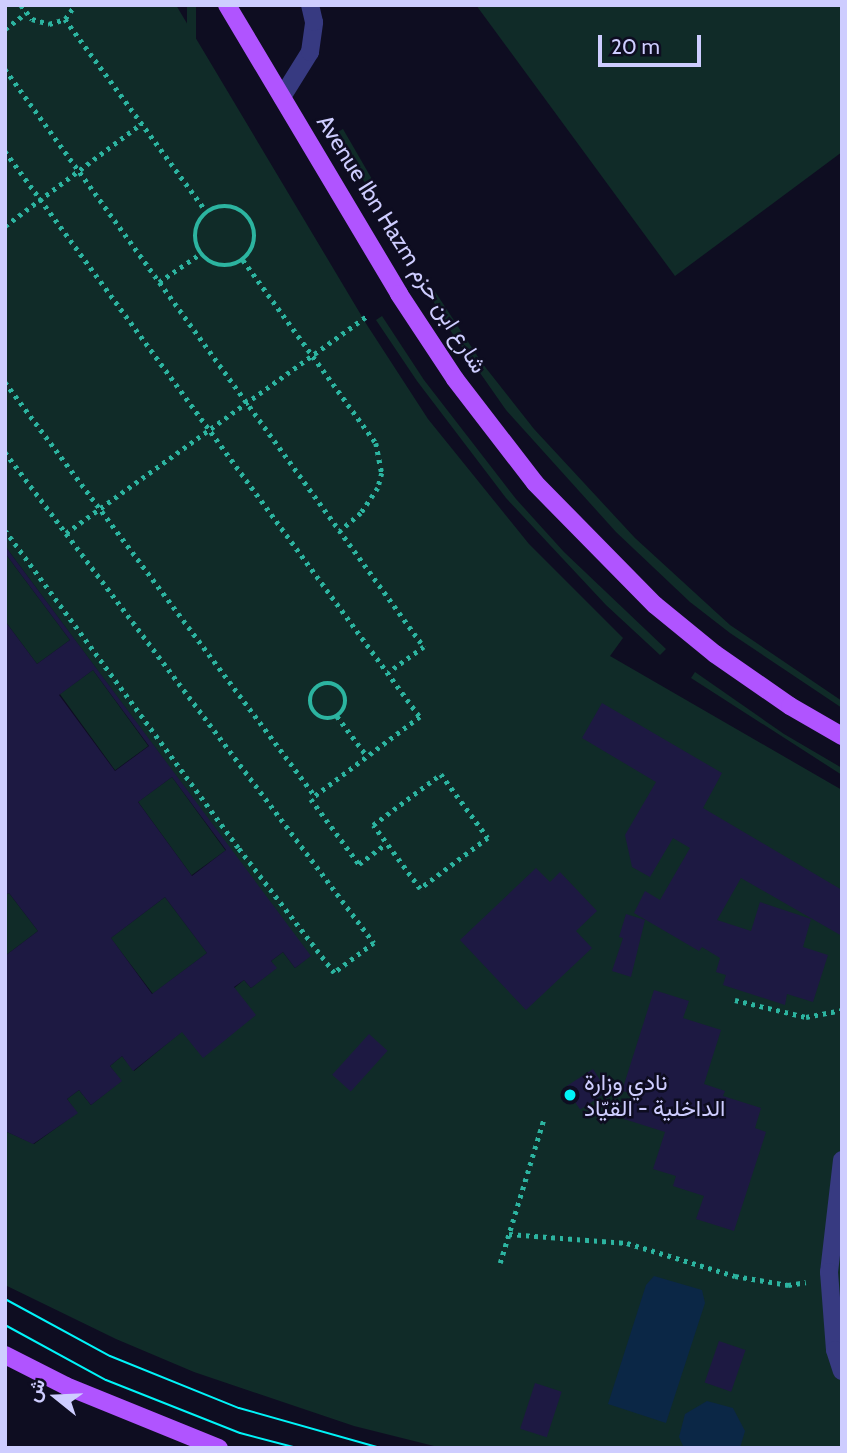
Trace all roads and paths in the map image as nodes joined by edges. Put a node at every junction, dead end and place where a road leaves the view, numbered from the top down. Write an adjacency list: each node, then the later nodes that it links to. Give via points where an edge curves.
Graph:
1 (21, 5): 5 (path)
2 (75, 5): 6 (path)
3 (227, 5): 9 (main road, Avenue Ibn Hazm شارع ابن حزم)
4 (310, 5): 9 (lane, via 314,22 310,52)
5 (26, 13): 6 (path, via 40,23); 7 (path)
6 (65, 19): 10 (path)
7 (5, 29)
8 (5, 69): 12 (path)
9 (282, 97): 31 (main road, Avenue Ibn Hazm شارع ابن حزم, via 398,294 455,379 535,483 655,605 715,654)
10 (142, 123): 12 (path); 14 (path)
11 (5, 151): 13 (path)
12 (78, 171): 13 (path); 18 (path)
13 (41, 199): 15 (path); 23 (path)
14 (206, 211): 16 (path, via 194,231); 17 (path, via 230,205 250,217 255,240)
15 (5, 226)
16 (200, 254): 17 (path, via 220,266); 18 (path)
17 (243, 260): 20 (path)
18 (159, 282): 22 (path)
19 (368, 315): 20 (path)
20 (312, 355): 22 (path); 27 (path, via 368,430 381,457 382,473 371,501)
21 (5, 382): 25 (path)
22 (246, 403): 23 (path); 27 (path)
23 (209, 429): 25 (path); 29 (path)
24 (5, 452): 28 (path)
25 (100, 509): 28 (path); 33 (path)
26 (5, 531): 28 (path, via 334,973 374,943)
27 (340, 531): 29 (path, via 424,647)
28 (66, 533)
29 (388, 674): 32 (path, via 420,717)
30 (337, 716): 30 (path, via 343,712 346,698 339,686 325,683 313,690 309,705 317,716 331,720); 32 (path)
31 (842, 736)
32 (367, 757): 33 (path)
33 (315, 796): 34 (path, via 311,799 359,864)
34 (386, 844): 34 (path, via 420,889 488,838 441,774 373,825)
35 (735, 1000): 36 (path, via 806,1017)
36 (842, 1010)
37 (544, 1118): 40 (path)
38 (842, 1160): 39 (lane)
39 (837, 1220): 42 (lane)
40 (509, 1234): 41 (path); 42 (path, via 627,1243 735,1276 788,1286)
41 (500, 1264)
42 (829, 1272): 44 (lane, via 835,1350)
43 (5, 1355): 45 (main road, via 66,1386)
44 (842, 1371)
45 (219, 1448)

